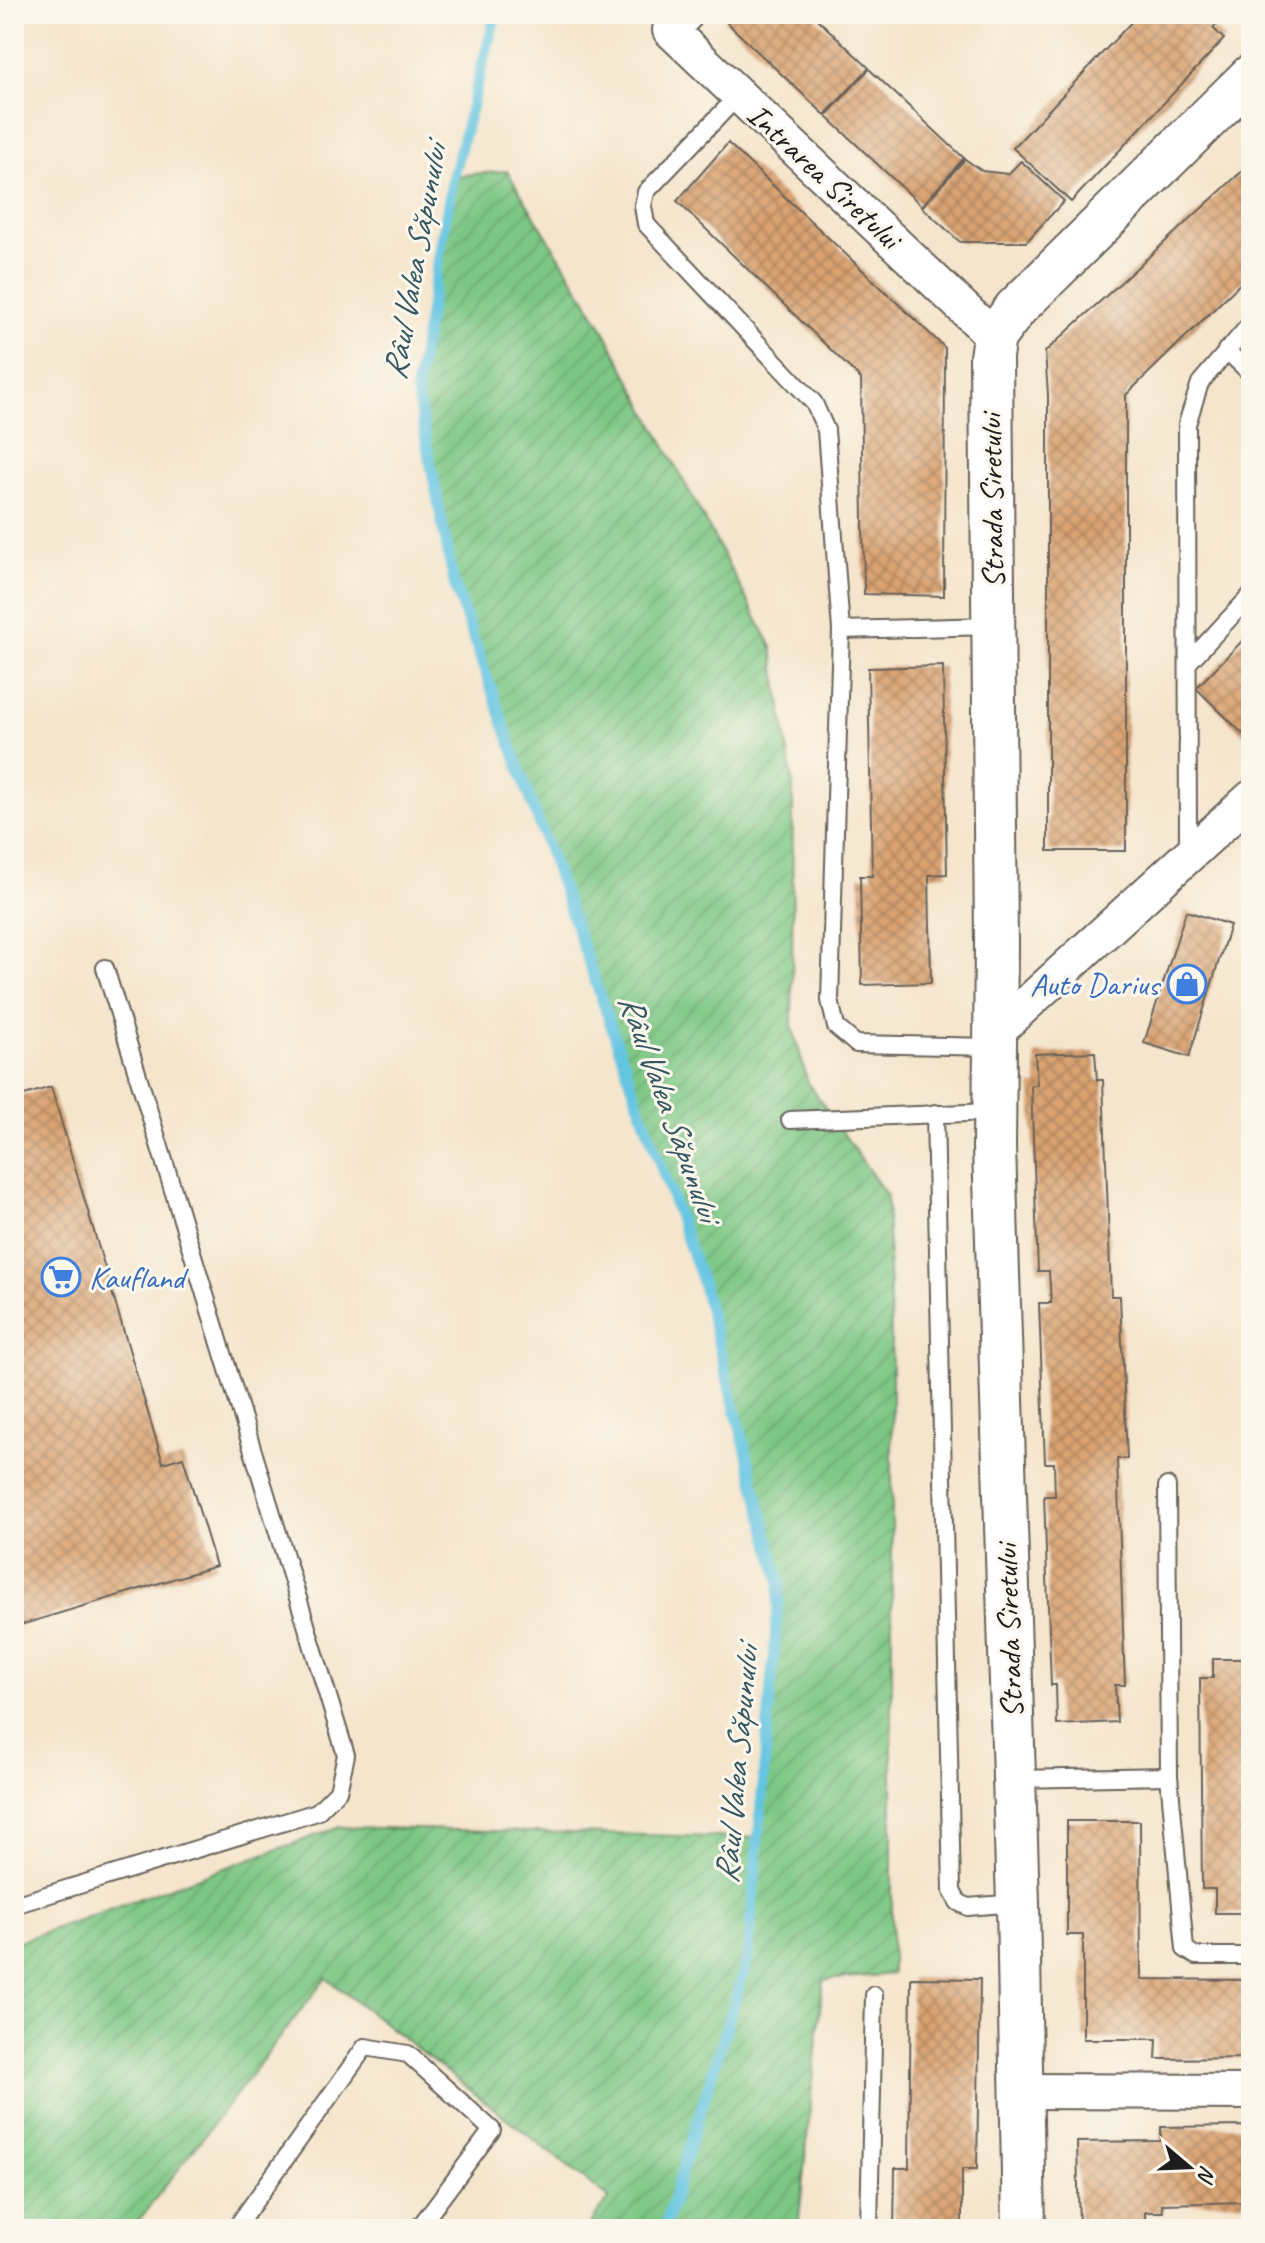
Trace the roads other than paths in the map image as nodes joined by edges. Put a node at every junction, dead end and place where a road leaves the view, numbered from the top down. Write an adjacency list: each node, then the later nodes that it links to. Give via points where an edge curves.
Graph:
1 (671, 19): 3 (street, Intrarea Siretului)
2 (1251, 76): 5 (street, via 1016,308)
3 (738, 96): 5 (street, Intrarea Siretului); 10 (lane, via 646,192 644,215 646,224 814,403 826,430)
4 (1251, 323): 6 (lane)
5 (994, 337): 9 (street, Strada Siretului)
6 (1226, 350): 7 (lane); 11 (lane, via 1200,383 1187,424)
7 (1251, 374)
8 (1251, 595): 11 (lane)
9 (994, 626): 10 (lane); 15 (street, Strada Siretului)
10 (841, 630): 15 (lane, via 830,1000 836,1027 856,1044)
11 (1188, 663): 13 (lane)
12 (1251, 798): 13 (street)
13 (1188, 856): 15 (street)
14 (105, 968): 23 (lane, via 346,1755 338,1791 317,1812)
15 (995, 1040): 16 (street, Strada Siretului)
16 (994, 1112): 17 (lane); 21 (street, Strada Siretului)
17 (935, 1113): 18 (lane); 22 (lane, via 952,1891 968,1907)
18 (790, 1120)
19 (1167, 1486): 20 (lane)
20 (1169, 1776): 21 (lane); 24 (lane, via 1185,1949 1196,1956)
21 (1014, 1779): 22 (street, Strada Siretului)
22 (1018, 1903): 26 (street, Strada Siretului)
23 (14, 1905)
24 (1251, 1956)
25 (874, 1995): 30 (lane)
26 (1022, 2091): 27 (street); 31 (street, Strada Siretului)
27 (1251, 2092)
28 (235, 2229): 29 (lane, via 365,2047 408,2054 492,2130)
29 (418, 2229)
30 (869, 2229)
31 (1024, 2229)

